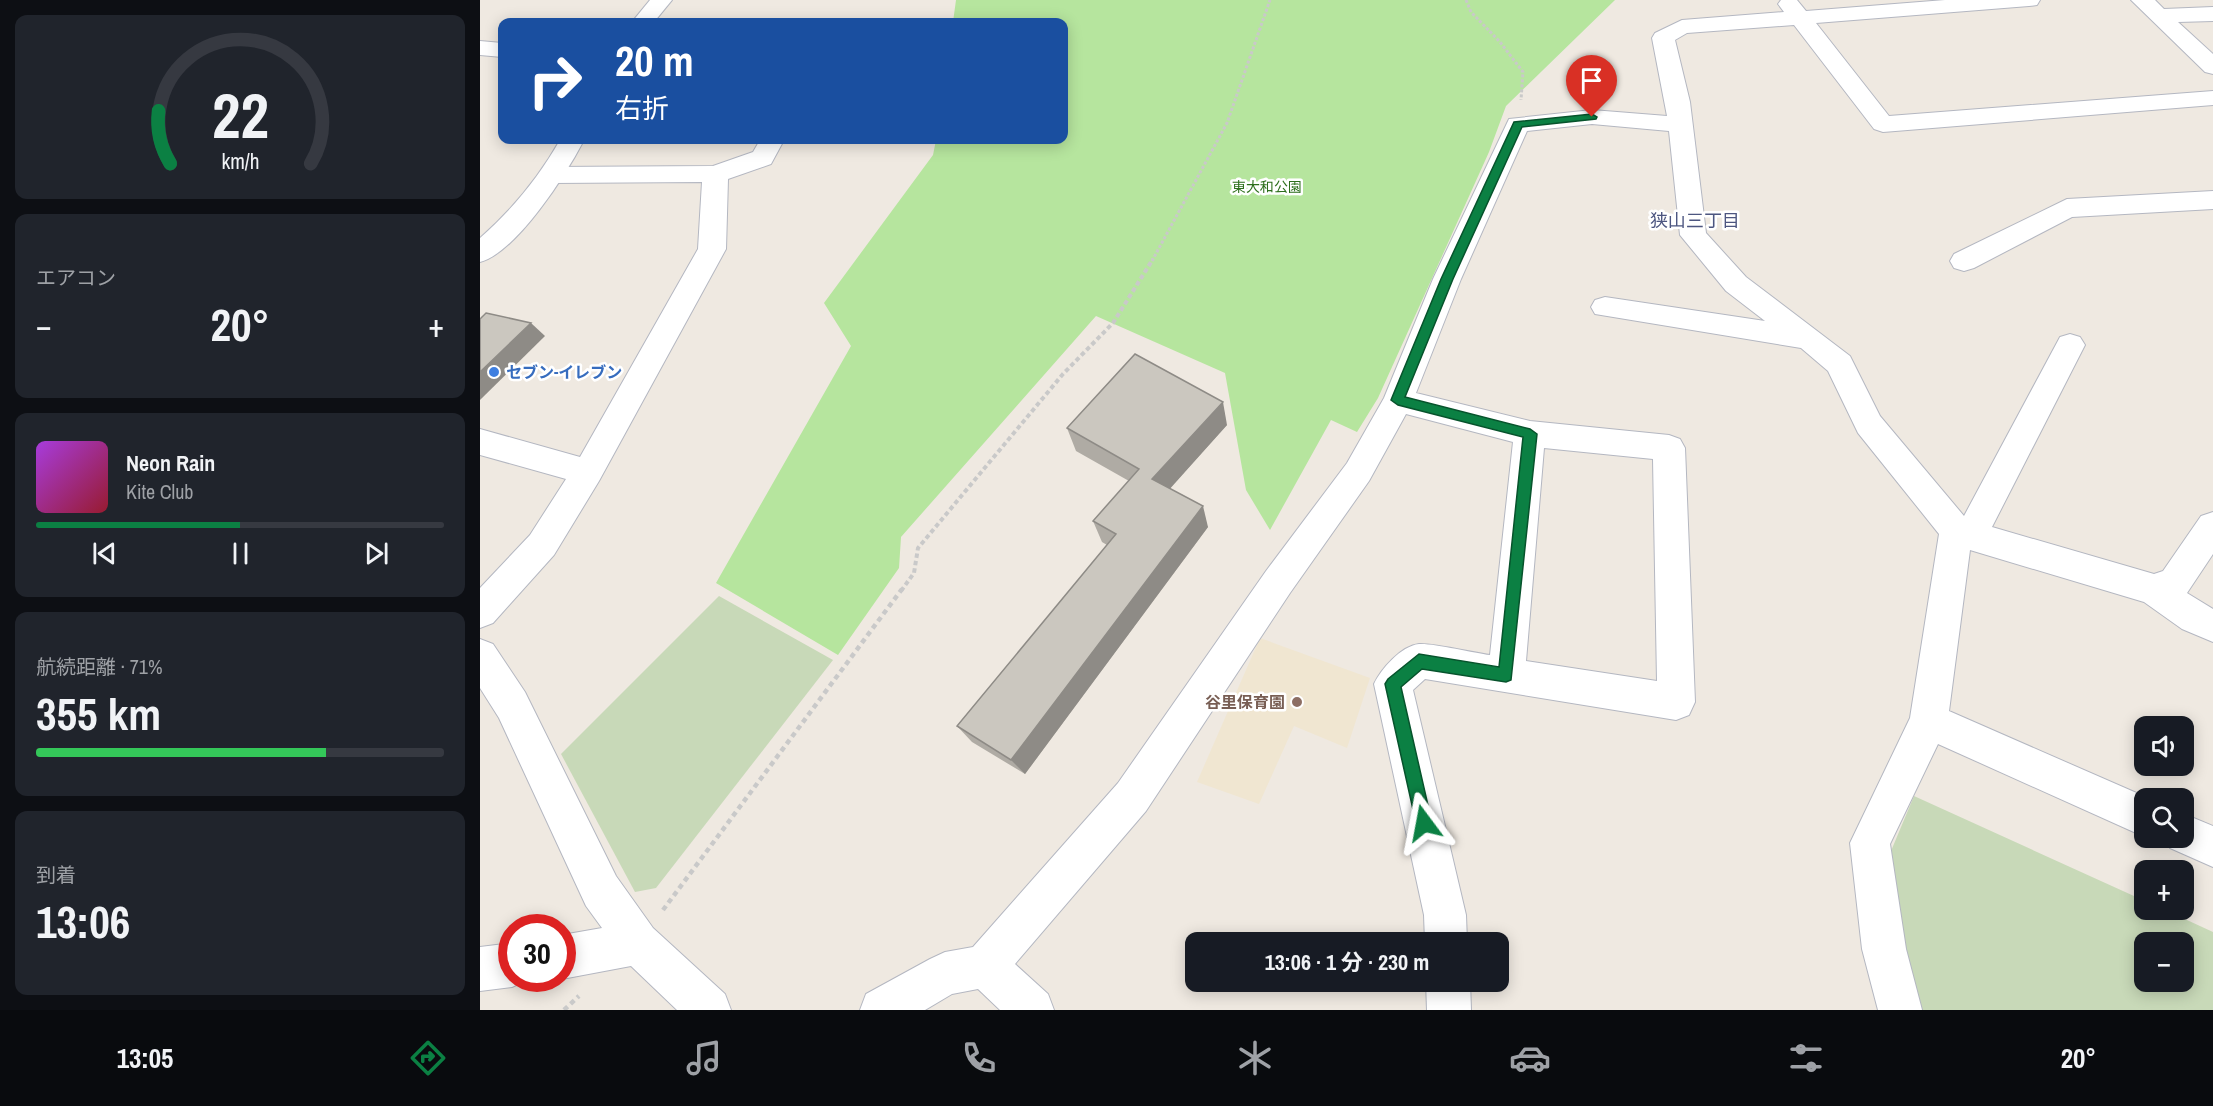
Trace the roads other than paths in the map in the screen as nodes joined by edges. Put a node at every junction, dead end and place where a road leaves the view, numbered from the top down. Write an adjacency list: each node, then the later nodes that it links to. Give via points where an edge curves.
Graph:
1 (661, 0): 7 (street)
2 (2029, 0): 4 (street)
3 (2142, 0): 6 (street)
4 (1793, 9): 11 (street, via 1883,124); 12 (street, via 1682,27 1663,38)
5 (2213, 14): 6 (street)
6 (2159, 16): 10 (street)
7 (646, 18)
8 (480, 48): 9 (street)
9 (498, 50)
10 (2213, 67)
11 (2213, 98)
12 (1680, 124): 21 (street, via 1693,235 1736,284); 23 (street, via 1592,117 1518,124 1447,279)
13 (570, 144): 16 (street)
14 (770, 144): 15 (street, via 762,158)
15 (715, 174): 16 (street); 26 (street, via 712,249)
16 (552, 175): 18 (street)
17 (2213, 200): 19 (street, via 2067,208)
18 (480, 253)
19 (1964, 261)
20 (1605, 306): 21 (street)
21 (1809, 339): 28 (street, via 1839,364 1869,424)
22 (2070, 345): 28 (street)
23 (1398, 400): 24 (street); 41 (street, via 1358,472 1132,797)
24 (1530, 434): 33 (street); 33 (street, via 1669,448 1676,702)
25 (480, 442): 26 (street)
26 (588, 472): 30 (street, via 542,544)
27 (2213, 526): 29 (street, via 2175,582)
28 (1964, 533): 29 (street); 34 (street)
29 (2154, 590): 31 (street)
30 (480, 612)
31 (2213, 626)
32 (480, 656): 39 (street, via 512,705 601,891)
33 (1506, 675): 38 (street, via 1419,661 1393,684)
34 (1929, 721): 35 (street); 49 (street, via 1870,843 1884,949)
35 (2134, 812)
36 (2194, 838): 37 (street)
37 (2213, 847)
38 (1446, 932)
39 (638, 943): 40 (street); 45 (street)
40 (576, 954)
41 (985, 966): 46 (street, via 945,974); 47 (street)
42 (498, 967): 43 (street)
43 (480, 969)
44 (1448, 992): 48 (street)
45 (709, 1010)
46 (882, 1010)
47 (1032, 1010)
48 (1449, 1010)
49 (1900, 1010)

